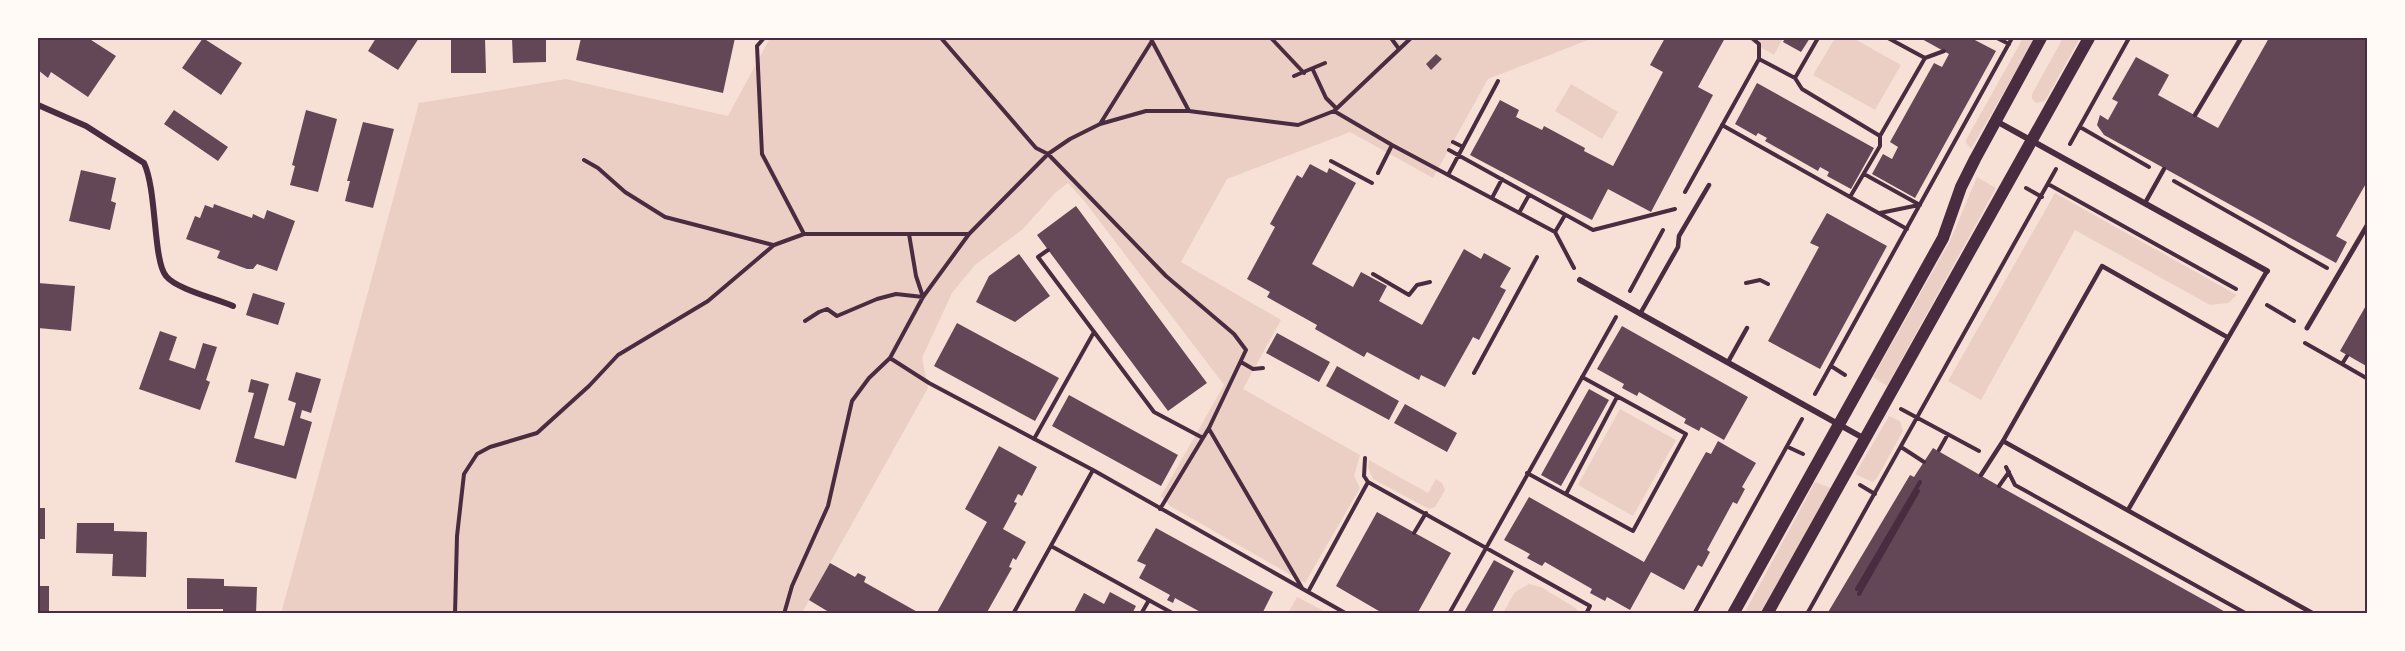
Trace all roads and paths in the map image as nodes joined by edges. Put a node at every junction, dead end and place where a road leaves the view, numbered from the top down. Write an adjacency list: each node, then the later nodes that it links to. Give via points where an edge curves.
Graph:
1 (764, 38): 67 (path, via 757,46 762,154)
2 (941, 38): 40 (path, via 1023,134)
3 (1271, 38): 23 (path)
4 (1391, 38): 17 (path)
5 (1411, 38): 17 (path)
6 (1752, 38): 20 (path, via 1759,44)
7 (1818, 38): 25 (path)
8 (1888, 38): 19 (path)
9 (1997, 38): 16 (path)
10 (2012, 38): 16 (path)
11 (2041, 38): 31 (main road)
12 (2088, 38): 35 (main road)
13 (2129, 38): 44 (path, via 2080,127)
14 (2241, 38): 30 (lane)
15 (1152, 39): 29 (path); 32 (path)
16 (2009, 44): 57 (path)
17 (1399, 49): 28 (path)
18 (1944, 51): 19 (path)
19 (1925, 57): 34 (path)
20 (1759, 59): 25 (path); 33 (path)
21 (1325, 63): 22 (path)
22 (1313, 69): 23 (path); 28 (path)
23 (1304, 73): 24 (path)
24 (1294, 76)
25 (1794, 78): 34 (path, via 1802,89)
26 (1498, 81): 38 (path)
27 (38, 105): 85 (street, via 86,126 144,163 153,191 160,265 166,277)
28 (1335, 109): 29 (path, via 1298,125); 37 (path)
29 (1189, 111): 32 (path, via 1146,111)
30 (2194, 115)
31 (1996, 120): 35 (street); 108 (main road, via 1961,187 1942,238)
32 (1100, 124): 40 (path)
33 (1722, 125): 53 (path); 58 (path)
34 (1880, 136): 46 (path, via 1880,146)
35 (2032, 140): 56 (street); 113 (main road)
36 (1453, 142): 38 (path)
37 (1392, 145): 45 (path); 47 (path)
38 (1463, 147): 41 (path)
39 (1449, 150): 41 (path)
40 (1048, 154): 69 (path); 94 (path, via 1166,276 1234,334 1246,350)
41 (1459, 155): 47 (path); 48 (path)
42 (584, 160): 70 (path, via 665,217)
43 (1331, 161): 49 (path)
44 (2163, 171): 56 (lane); 75 (path)
45 (1378, 173)
46 (1864, 174): 53 (path); 57 (path)
47 (1448, 175): 55 (path)
48 (1502, 179): 52 (path); 55 (path)
49 (1372, 183)
50 (2018, 183): 54 (path)
51 (1709, 185): 86 (lane)
52 (1529, 195): 59 (path); 61 (path)
53 (1850, 197): 60 (path)
54 (2042, 197): 81 (path, via 2048,184); 107 (path)
55 (1492, 198): 59 (path)
56 (2145, 203): 73 (street)
57 (1920, 205): 60 (path); 65 (path)
58 (1675, 209): 61 (path, via 1593,230); 62 (path)
59 (1519, 213): 66 (path)
60 (1878, 213): 65 (path)
61 (1565, 214): 66 (path)
62 (1670, 219)
63 (2367, 224): 75 (street)
64 (1664, 228): 76 (path)
65 (1907, 229): 97 (path)
66 (1555, 232): 77 (path)
67 (804, 234): 68 (path); 70 (path)
68 (909, 234): 69 (path); 82 (path)
69 (969, 234): 82 (path)
70 (774, 245): 142 (path, via 708,301 618,355 537,433 477,454 464,474 457,536)
71 (1048, 250): 90 (path, via 1038,257)
72 (1537, 257): 99 (path)
73 (2267, 271): 91 (lane)
74 (1373, 274): 78 (path, via 1408,295 1417,285)
75 (2338, 275): 89 (street)
76 (1636, 278)
77 (1580, 280): 83 (street)
78 (1430, 282)
79 (1746, 283): 80 (path, via 1760,280)
80 (1768, 284)
81 (2236, 288)
82 (923, 297): 87 (path, via 896,294 837,316 827,309); 93 (path)
83 (1623, 304): 86 (street); 100 (path)
84 (2266, 305): 89 (path)
85 (233, 306)
86 (1640, 314): 95 (street)
87 (805, 321)
88 (1747, 328): 95 (lane)
89 (2307, 328): 96 (path, via 2300,340)
90 (1094, 332): 111 (path, via 1154,412); 112 (path)
91 (2228, 337): 114 (lane, via 2102,266); 133 (lane)
92 (2347, 356): 96 (path)
93 (891, 358): 112 (path); 141 (path, via 852,401 828,506 792,586)
94 (1241, 362): 98 (path, via 1254,369); 109 (path)
95 (1728, 362): 108 (street)
96 (2342, 364): 101 (path)
97 (1831, 366): 102 (path); 103 (path)
98 (1263, 368)
99 (1474, 373)
100 (1582, 377): 104 (path); 123 (path)
101 (2367, 379)
102 (1854, 380)
103 (1815, 393)
104 (1617, 396): 130 (path); 130 (path, via 1686,434 1633,531)
105 (1896, 406): 107 (path)
106 (1803, 417): 149 (path)
107 (1917, 418): 110 (path); 115 (path)
108 (1839, 424): 113 (street); 150 (main road)
109 (1209, 428): 111 (path); 138 (path)
110 (1948, 434): 116 (path); 117 (path)
111 (1203, 438): 132 (path)
112 (1034, 439): 121 (path)
113 (1865, 439): 151 (main road)
114 (2003, 441): 124 (lane); 133 (lane)
115 (1901, 447): 119 (path); 131 (path)
116 (1939, 450)
117 (1979, 451)
118 (1365, 458): 126 (path, via 1364,476)
119 (1924, 462)
120 (2006, 467): 122 (path)
121 (1093, 470): 132 (path); 136 (path)
122 (2009, 472): 128 (path); 153 (path, via 2015,485)
123 (1527, 473): 130 (path); 137 (path)
124 (1981, 475)
125 (1852, 480): 131 (path)
126 (1368, 482): 134 (path); 139 (path)
127 (1920, 482): 129 (path, via 1858,591)
128 (1999, 486)
129 (1918, 491)
130 (1566, 494)
131 (1875, 494): 152 (path)
132 (1161, 509): 138 (path)
133 (2128, 510): 154 (lane)
134 (1426, 513): 135 (path); 137 (path)
135 (1414, 533)
136 (1051, 546): 140 (path); 143 (path)
137 (1487, 546): 147 (path); 148 (path, via 1590,606)
138 (1302, 589): 139 (path)
139 (1308, 592): 146 (path)
140 (1149, 600): 144 (path); 145 (path)
141 (785, 613)
142 (455, 614)
143 (1013, 614)
144 (1142, 614)
145 (1174, 614)
146 (1347, 614)
147 (1449, 614)
148 (1586, 614)
149 (1694, 614)
150 (1733, 614)
151 (1767, 614)
152 (1807, 614)
153 (2247, 614)
154 (2314, 614)

